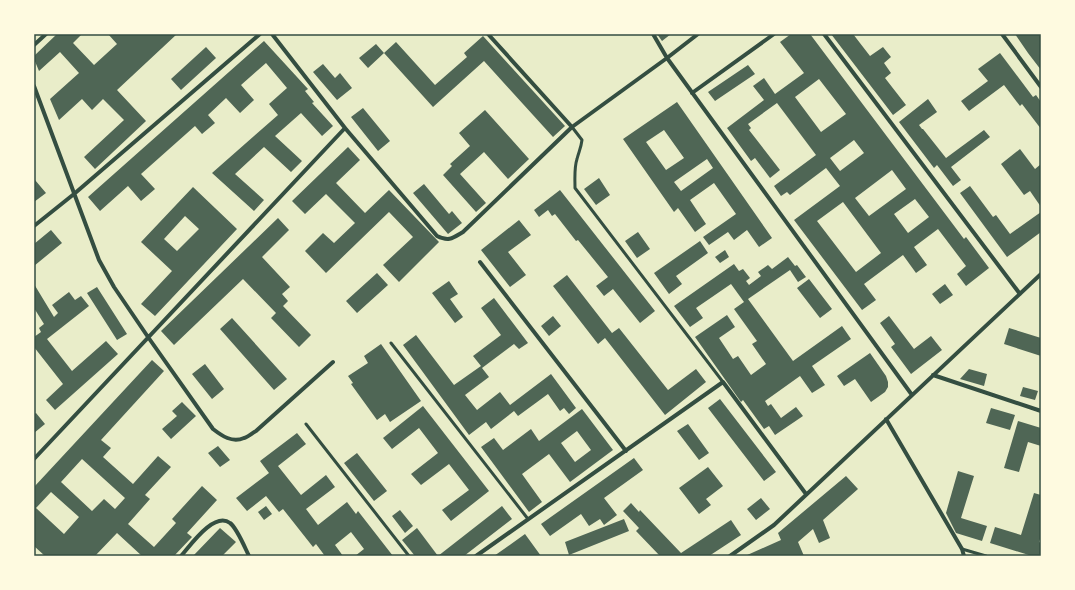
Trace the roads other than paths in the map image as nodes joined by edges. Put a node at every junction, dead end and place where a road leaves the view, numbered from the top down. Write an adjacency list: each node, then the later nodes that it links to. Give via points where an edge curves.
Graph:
1 (46, 34): 10 (street)
2 (260, 34): 17 (street)
3 (272, 34): 16 (street)
4 (488, 34): 15 (street)
5 (653, 34): 11 (street)
6 (698, 34): 11 (street)
7 (774, 34): 14 (street)
8 (824, 34): 21 (street)
9 (1002, 34): 13 (street)
10 (34, 45)
11 (667, 58): 14 (street); 15 (street)
12 (34, 86): 17 (street)
13 (1041, 86)
14 (692, 93): 27 (street)
15 (572, 127): 16 (street, via 463,232 444,239 437,236); 26 (lane, via 582,140 574,172 576,188)
16 (345, 128): 22 (street)
17 (74, 194): 18 (street); 22 (street, via 99,260)
18 (34, 226)
19 (480, 262): 31 (street)
20 (1041, 274): 21 (street)
21 (1020, 294): 25 (street)
22 (148, 338): 24 (street, via 213,429 234,440 256,431); 32 (street)
23 (391, 343): 34 (lane)
24 (333, 362)
25 (933, 375): 27 (street); 28 (street)
26 (723, 382): 31 (street); 33 (street)
27 (912, 395): 29 (street)
28 (1041, 411)
29 (886, 420): 33 (street); 35 (street)
30 (306, 424): 38 (lane)
31 (626, 451): 34 (street)
32 (34, 459)
33 (806, 494): 40 (street, via 774,525)
34 (528, 519): 39 (street)
35 (962, 549): 41 (street); 42 (lane)
36 (181, 556): 37 (street, via 207,527 219,521 230,523)
37 (249, 556)
38 (409, 556)
39 (476, 556)
40 (730, 556)
41 (964, 556)
42 (986, 556)

